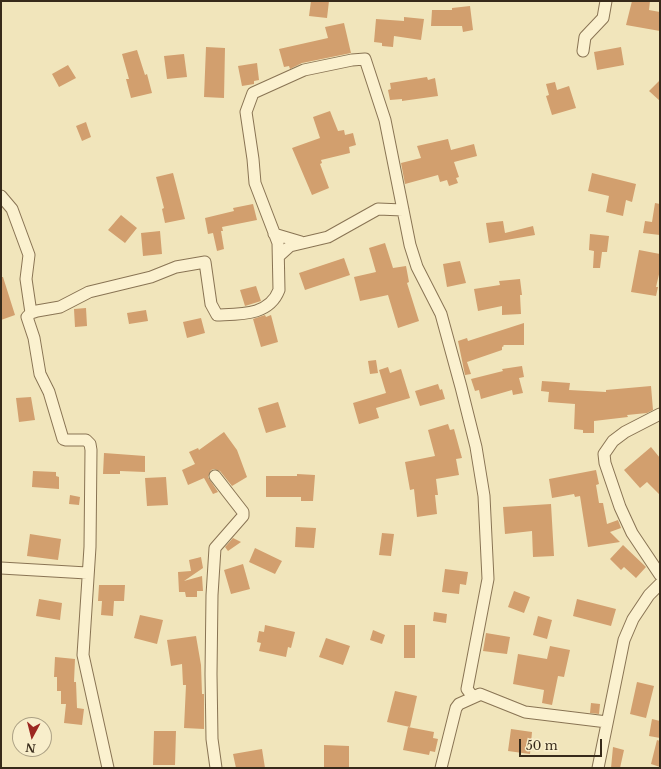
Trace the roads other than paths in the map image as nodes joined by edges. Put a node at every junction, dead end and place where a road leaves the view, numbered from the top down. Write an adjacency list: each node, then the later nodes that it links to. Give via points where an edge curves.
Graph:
1 (606, 1): 2 (street, via 602,18 585,37)
2 (583, 51)
3 (1, 196): 8 (street, via 12,209 29,255 26,279)
4 (403, 210): 5 (street, via 385,120 370,70 365,59 352,60 304,70 253,93 249,100 246,112 255,183); 6 (street, via 378,209 328,237); 15 (street, via 417,267 441,314 470,425 484,496 488,579 467,685 474,697)
5 (274, 234): 6 (street); 7 (street)
6 (301, 242): 7 (street, via 286,248)
7 (279, 256): 8 (street, via 280,284 277,295 263,310 217,315 211,304 205,262 176,267 151,277 89,292 60,307)
8 (31, 313): 12 (street, via 27,317 34,338 40,374 49,392 63,438 86,440 90,444 92,464)
9 (660, 414): 13 (street, via 625,432 613,441 604,454 612,485 632,533)
10 (215, 476): 18 (street, via 243,512 243,516 215,548 211,674 212,739)
11 (1, 568): 12 (street)
12 (87, 573): 17 (street, via 83,655)
13 (660, 575)
14 (660, 584): 16 (street, via 633,619 624,640)
15 (480, 694): 16 (street, via 525,712); 19 (street, via 456,708)
16 (607, 722): 20 (street)
17 (108, 768)
18 (216, 768)
19 (441, 768)
20 (598, 768)

